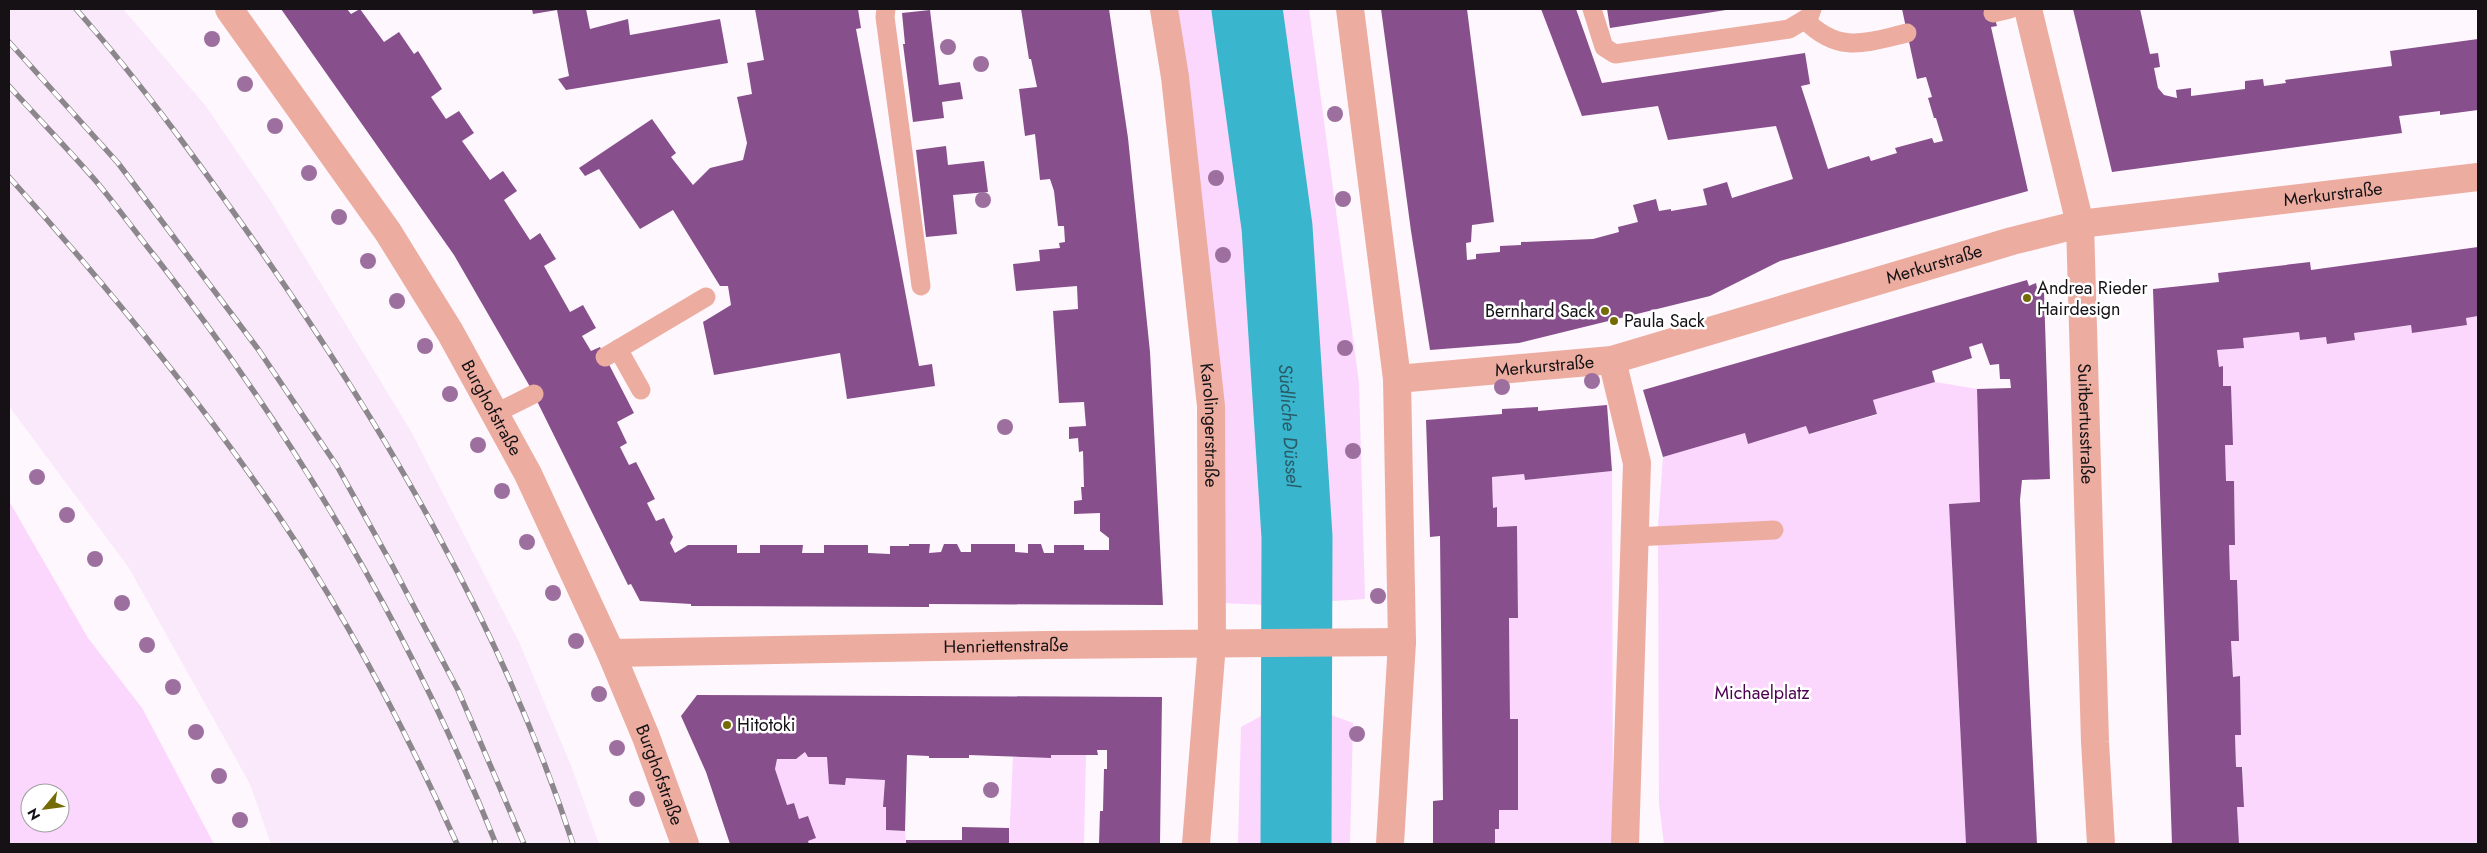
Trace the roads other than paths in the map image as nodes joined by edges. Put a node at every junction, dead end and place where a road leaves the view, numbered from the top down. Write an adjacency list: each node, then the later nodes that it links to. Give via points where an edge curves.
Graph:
1 (229, 9): 17 (street, Burghofstraße, via 388,232 450,332)
2 (886, 9): 11 (lane)
3 (1164, 9): 21 (street, Karolingerstraße, via 1176,77 1211,406)
4 (1350, 9): 14 (street)
5 (1592, 9): 7 (lane, via 1604,47 1615,54 1789,29)
6 (2028, 9): 10 (street, Suitbertusstraße)
7 (1808, 14): 8 (lane, via 1817,32 1848,44)
8 (1907, 33)
9 (2478, 177): 10 (street, Merkurstraße)
10 (2080, 224): 13 (street, Merkurstraße, via 2012,241); 27 (street, Suitbertusstraße, via 2095,742)
11 (921, 286)
12 (706, 297): 15 (lane, via 612,353)
13 (1612, 360): 14 (street, Merkurstraße); 19 (street, via 1638,463)
14 (1397, 379): 20 (street)
15 (640, 390)
16 (534, 394): 17 (lane)
17 (494, 414): 22 (street, Burghofstraße, via 528,474)
18 (1774, 530): 19 (lane)
19 (1636, 537): 26 (street)
20 (1402, 642): 21 (street, Henriettenstraße); 25 (street)
21 (1212, 644): 22 (street, Henriettenstraße); 24 (street, Karolingerstraße)
22 (611, 653): 23 (street, Burghofstraße)
23 (685, 844)
24 (1196, 844)
25 (1390, 844)
26 (1625, 844)
27 (2101, 844)

